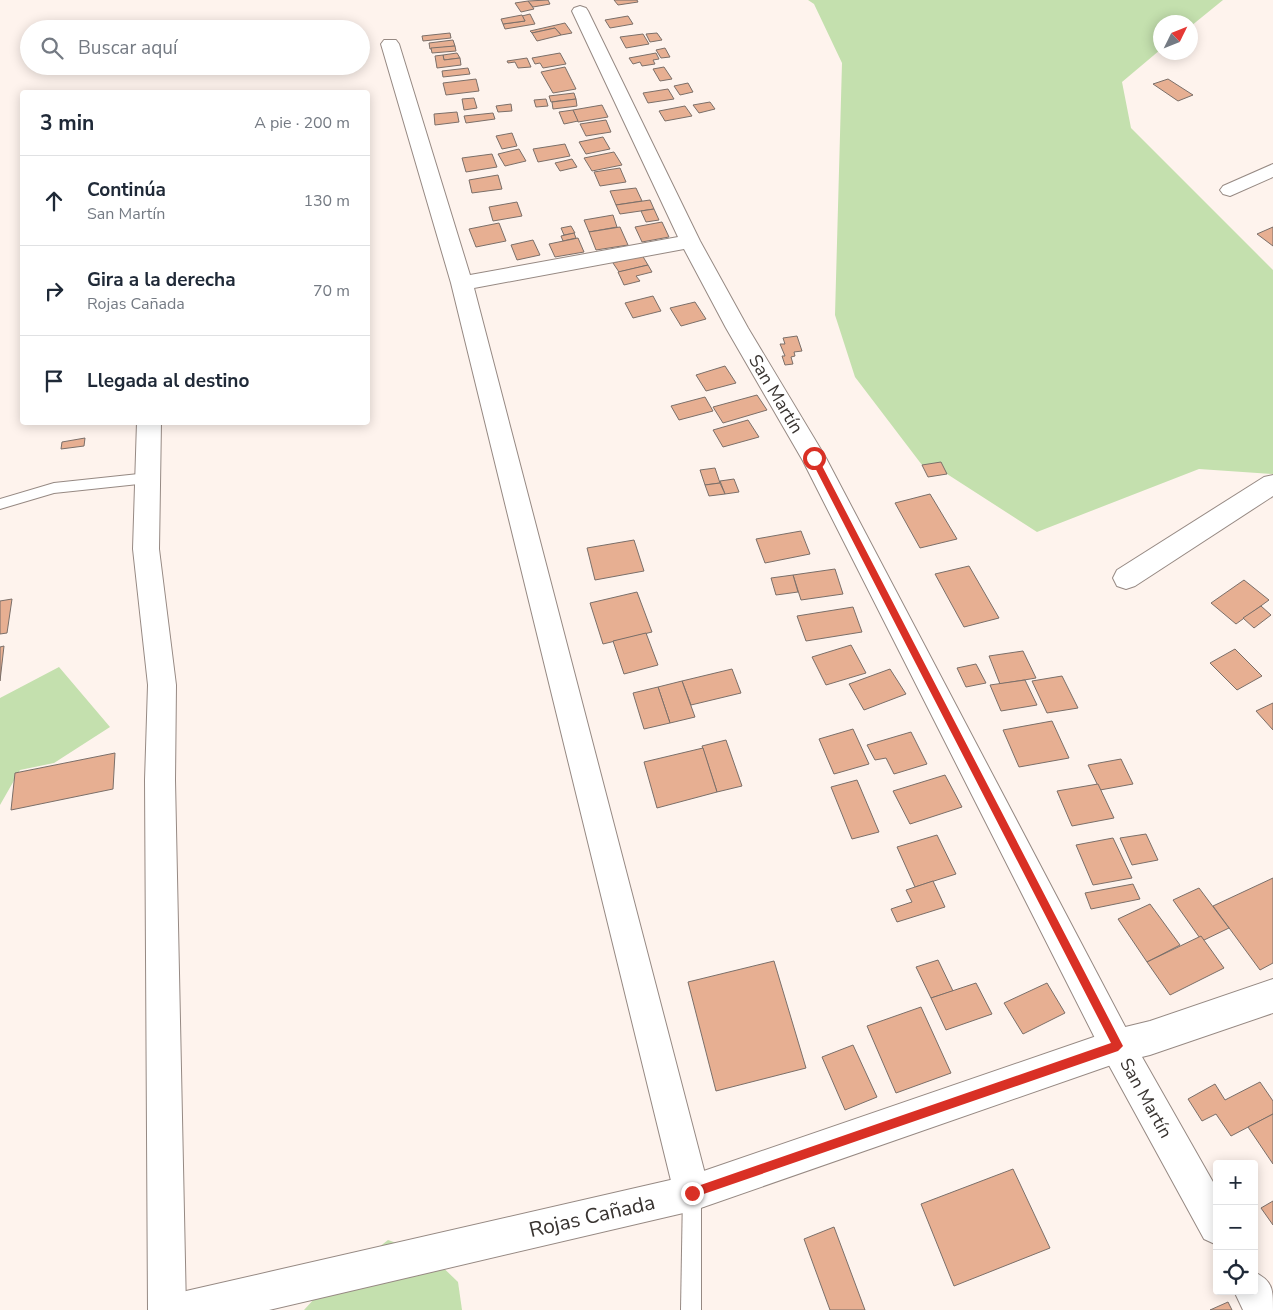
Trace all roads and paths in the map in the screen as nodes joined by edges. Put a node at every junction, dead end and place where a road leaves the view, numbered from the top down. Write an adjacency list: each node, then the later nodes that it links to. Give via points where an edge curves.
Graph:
1 (580, 11): 5 (street, San Martín)
2 (390, 44): 6 (street)
3 (1273, 170): 4 (street)
4 (1230, 190)
5 (690, 241): 6 (street); 13 (street, San Martín, via 814,458)
6 (462, 283): 14 (street)
7 (149, 425): 8 (street)
8 (148, 478): 10 (lane, via 54,488); 17 (street, via 146,549 162,685 160,780)
9 (1273, 484): 11 (street)
10 (0, 504)
11 (1126, 578)
12 (1273, 996): 13 (street, Rojas Cañada)
13 (1118, 1046): 14 (street, Rojas Cañada); 15 (street, San Martín)
14 (692, 1193): 18 (street, Rojas Cañada); 19 (lane)
15 (1213, 1219)
16 (1255, 1295): 20 (street)
17 (167, 1310)
18 (186, 1310)
19 (690, 1310)
20 (1264, 1310)

